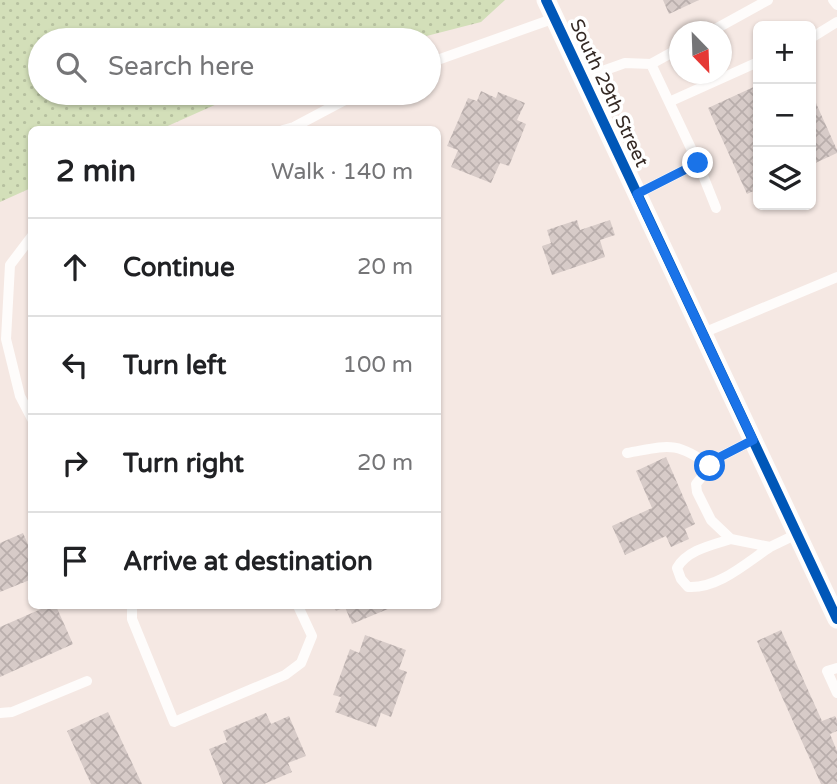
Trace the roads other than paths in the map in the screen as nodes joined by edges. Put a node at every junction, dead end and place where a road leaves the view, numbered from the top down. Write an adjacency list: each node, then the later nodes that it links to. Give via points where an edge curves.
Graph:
1 (768, 0): 5 (lane)
2 (833, 0): 3 (lane)
3 (837, 5)
4 (550, 9): 9 (lane); 12 (street, South 29th Street)
5 (730, 21)
6 (837, 22): 7 (lane)
7 (816, 35)
8 (669, 54): 10 (lane)
9 (441, 58)
10 (650, 64): 12 (lane, via 625,63); 13 (lane)
11 (753, 64): 13 (lane)
12 (583, 78): 17 (street, South 29th Street)
13 (669, 102): 16 (lane)
14 (335, 105): 15 (lane)
15 (296, 126)
16 (698, 163): 17 (lane); 18 (lane)
17 (637, 194): 21 (street, South 29th Street)
18 (716, 208)
19 (28, 241): 22 (lane, via 9,265 6,339)
20 (837, 277): 21 (lane)
21 (703, 333): 23 (street, South 29th Street)
22 (28, 411)
23 (753, 440): 25 (lane); 26 (street, South 29th Street)
24 (627, 453): 25 (lane, via 667,446 689,450)
25 (710, 466): 27 (lane, via 696,484 697,492 711,520)
26 (797, 534): 28 (lane); 31 (street, South 29th Street)
27 (731, 539): 28 (lane); 28 (lane, via 682,559 677,568 688,587 701,588 718,580)
28 (770, 547)
29 (132, 609): 30 (lane, via 174,722 285,675 301,663 312,636)
30 (299, 609)
31 (837, 618)
32 (837, 667): 34 (lane, via 827,671)
33 (87, 681): 35 (lane)
34 (837, 693)
35 (0, 713)

